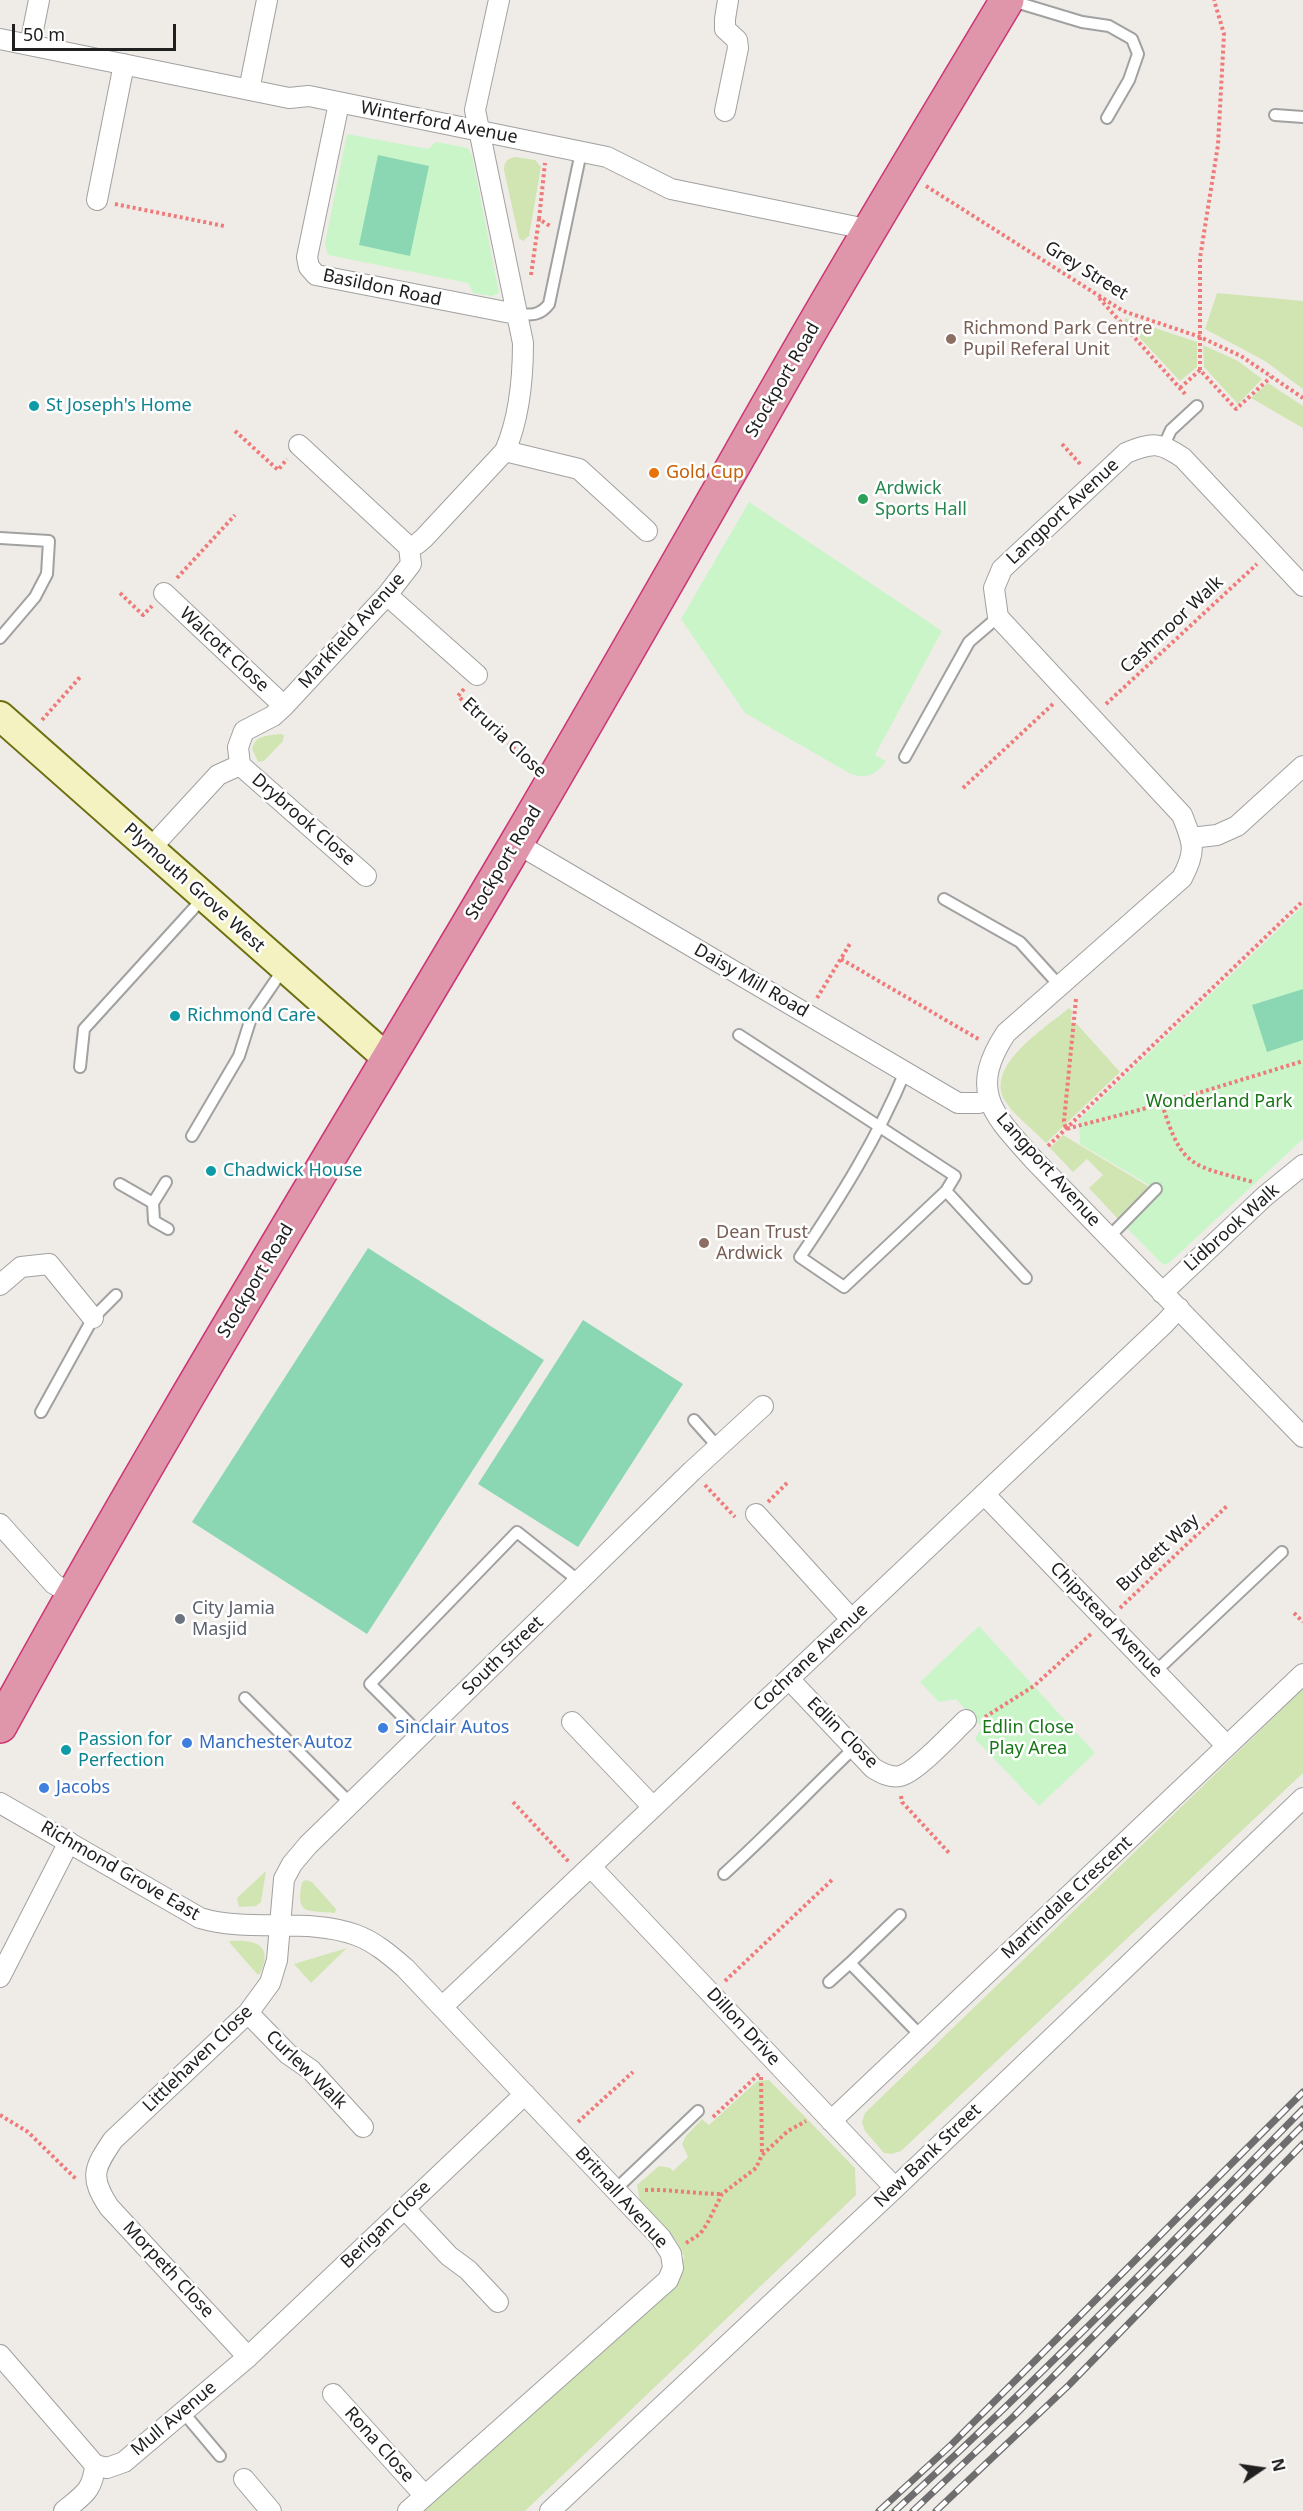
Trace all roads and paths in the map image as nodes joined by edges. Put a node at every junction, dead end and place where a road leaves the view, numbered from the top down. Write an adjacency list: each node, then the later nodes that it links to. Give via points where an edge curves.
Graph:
1 (39, 0): 8 (street)
2 (267, 0): 10 (street)
3 (499, 0): 16 (street, via 475,110)
4 (729, 0): 12 (street, via 725,29 737,40 738,48)
5 (1007, 0): 14 (lane, via 1109,26 1132,39 1138,54 1129,80); 22 (highway, Stockport Road)
6 (1214, 0): 27 (path, via 1224,34 1218,145 1200,258)
7 (0, 39): 8 (street, Winterford Avenue)
8 (30, 45): 9 (street, Winterford Avenue)
9 (124, 64): 10 (street, Winterford Avenue); 19 (street)
10 (249, 90): 11 (street, Winterford Avenue)
11 (339, 103): 16 (street, Winterford Avenue); 26 (street, Basildon Road, via 307,257 309,267 316,275)
12 (725, 111)
13 (1275, 114): 15 (lane)
14 (1107, 117)
15 (1303, 117)
16 (478, 131): 17 (street, Winterford Avenue); 26 (street)
17 (579, 160): 20 (path, via 546,159); 22 (street, Winterford Avenue, via 607,157 671,189); 26 (lane, via 549,304 535,315)
18 (925, 185): 25 (path, Grey Street)
19 (97, 200): 21 (path)
20 (539, 219): 23 (path); 24 (path)
21 (224, 226)
22 (871, 230): 60 (highway, Stockport Road)
23 (558, 232)
24 (530, 284)
25 (1094, 292): 27 (path, Grey Street, via 1123,311); 30 (path)
26 (516, 314): 37 (street, via 523,343 523,367)
27 (1200, 337): 28 (path); 29 (path, Grey Street, via 1240,356)
28 (1200, 370): 29 (path, via 1236,409); 30 (path)
29 (1271, 377): 31 (path, Grey Street)
30 (1180, 388): 32 (path)
31 (1303, 398)
32 (1197, 406): 36 (lane, via 1171,430)
33 (235, 431): 35 (path, via 278,470)
34 (1062, 444): 38 (path)
35 (299, 445): 42 (street)
36 (1164, 445): 38 (street, Langport Avenue, via 1144,445 1126,453); 43 (street, via 1183,458)
37 (505, 452): 40 (street, via 579,469); 42 (street, via 424,538)
38 (1095, 482): 48 (street, Langport Avenue, via 1002,569 994,588)
39 (235, 515): 46 (path, Walcott Close)
40 (647, 531)
41 (0, 538): 49 (lane, via 49,541 47,574 35,597)
42 (409, 547): 47 (street, Markfield Avenue, via 411,564)
43 (1270, 551): 44 (street); 55 (path, Cashmoor Walk)
44 (1303, 586)
45 (120, 593): 46 (path, Walcott Close, via 143,615)
46 (164, 593): 53 (street, Walcott Close)
47 (387, 595): 50 (street, Etruria Close); 53 (street, Markfield Avenue)
48 (998, 617): 52 (street); 57 (lane, via 969,642)
49 (0, 638)
50 (477, 675): 60 (path, Etruria Close, via 458,696)
51 (81, 676): 56 (path)
52 (1066, 691): 55 (street); 61 (path)
53 (284, 706): 58 (street, Markfield Avenue, via 244,731 238,747)
54 (0, 716): 56 (street, Plymouth Grove West)
55 (1091, 718): 62 (street, via 1182,815)
56 (26, 739): 64 (street, Plymouth Grove West)
57 (905, 757)
58 (240, 765): 64 (street, via 218,775); 65 (street, Drybrook Close)
59 (1303, 766): 62 (street, via 1237,826 1217,835)
60 (552, 782): 63 (highway, Stockport Road)
61 (963, 788)
62 (1191, 838): 72 (street, Langport Avenue, via 1192,859 1182,878)
63 (516, 843): 74 (street, Daisy Mill Road); 77 (highway, Stockport Road)
64 (150, 849): 66 (street, Plymouth Grove West)
65 (366, 876)
66 (204, 897): 71 (street, Plymouth Grove West); 79 (lane, via 84,1029)
67 (944, 899): 73 (lane, via 1020,942)
68 (1303, 901): 84 (path)
69 (851, 942): 70 (path)
70 (841, 958): 74 (path); 76 (path)
71 (284, 968): 77 (street, Plymouth Grove West); 85 (lane, via 252,1015 239,1056)
72 (1079, 968): 73 (street, Langport Avenue); 84 (path)
73 (1059, 985): 81 (street, Langport Avenue, via 1006,1033 995,1050 986,1078)
74 (808, 1015): 80 (street, Daisy Mill Road)
75 (739, 1035): 83 (lane)
76 (981, 1040)
77 (388, 1059): 113 (highway, Stockport Road)
78 (1303, 1061): 82 (path)
79 (80, 1067)
80 (905, 1072): 81 (street, Daisy Mill Road, via 958,1103); 83 (lane)
81 (989, 1100): 95 (street, Langport Avenue, via 999,1120)
82 (1162, 1104): 84 (path); 92 (path, via 1181,1153 1210,1171 1254,1183)
83 (880, 1128): 91 (lane, via 956,1176); 91 (lane, via 800,1257 844,1287)
84 (1065, 1129): 86 (path)
85 (192, 1136)
86 (1046, 1149)
87 (1303, 1165): 92 (street, Lidbrook Walk)
88 (166, 1182): 93 (lane)
89 (120, 1184): 93 (lane)
90 (1156, 1189): 95 (lane)
91 (946, 1191): 96 (lane)
92 (1265, 1196): 98 (street, Lidbrook Walk)
93 (153, 1203): 94 (lane, via 154,1221)
94 (168, 1229)
95 (1109, 1237): 98 (street, Langport Avenue)
96 (1026, 1278)
97 (0, 1285): 101 (street, via 21,1268 49,1264)
98 (1162, 1293): 100 (street, Langport Avenue)
99 (116, 1295): 101 (lane)
100 (1179, 1308): 105 (street, Langport Avenue); 107 (street, Cochrane Avenue)
101 (93, 1318): 103 (lane)
102 (764, 1406): 106 (street, South Street)
103 (41, 1412)
104 (694, 1420): 106 (lane)
105 (1299, 1425)
106 (718, 1448): 112 (street, South Street)
107 (984, 1494): 115 (street, Cochrane Avenue); 116 (street, Chipstead Avenue)
108 (1228, 1505): 116 (path, Burdett Way)
109 (756, 1514): 115 (street)
110 (0, 1524): 113 (street, via 54,1584)
111 (1282, 1551): 118 (lane)
112 (579, 1581): 125 (street, South Street); 125 (lane, via 517,1532 370,1684)
113 (72, 1594): 124 (highway, Stockport Road)
114 (1294, 1613): 117 (path)
115 (852, 1620): 120 (street, Cochrane Avenue)
116 (1106, 1621): 118 (street, Chipstead Avenue); 122 (path, Burdett Way, via 1034,1686 978,1722)
117 (1303, 1622)
118 (1155, 1672): 126 (street, Chipstead Avenue)
119 (1303, 1674): 126 (street, Martindale Crescent)
120 (789, 1679): 127 (street, Edlin Close); 133 (street, Cochrane Avenue)
121 (245, 1698): 132 (lane)
122 (966, 1720): 128 (street, Edlin Close, via 914,1770)
123 (572, 1722): 133 (street)
124 (0, 1725)
125 (421, 1735): 132 (street, South Street)
126 (1227, 1746): 147 (street, Martindale Crescent)
127 (854, 1748): 128 (street, Edlin Close, via 873,1768 886,1775); 137 (lane)
128 (901, 1776): 135 (path, Edlin Close, via 902,1802)
129 (1303, 1798): 158 (street, New Bank Street)
130 (513, 1802): 136 (path)
131 (0, 1803): 134 (street, Richmond Grove East)
132 (351, 1804): 140 (street, South Street, via 292,1864 284,1879)
133 (653, 1807): 136 (street, Cochrane Avenue)
134 (69, 1842): 140 (street, Richmond Grove East, via 200,1918 220,1924); 142 (street)
135 (950, 1854)
136 (586, 1871): 144 (street, Dillon Drive); 145 (street, Cochrane Avenue)
137 (724, 1874)
138 (833, 1879): 144 (path)
139 (900, 1915): 141 (lane)
140 (281, 1927): 145 (street, Britnall Avenue, via 335,1929 357,1935 382,1948); 146 (street, Littlehaven Close, via 270,1983)
141 (850, 1963): 143 (lane); 147 (lane)
142 (0, 1977)
143 (829, 1982)
144 (711, 1994): 153 (street, Dillon Drive)
145 (442, 2007): 149 (street, Britnall Avenue)
146 (249, 2013): 155 (street, Curlew Walk, via 288,2054 311,2070); 157 (street, Littlehaven Close, via 113,2140 98,2163)
147 (921, 2036): 153 (street, Martindale Crescent)
148 (633, 2072): 154 (path)
149 (525, 2094): 159 (street, Britnall Avenue); 162 (street, Berigan Close)
150 (698, 2111): 156 (path, via 709,2121 763,2071); 159 (lane)
151 (0, 2115): 157 (path, via 28,2132 74,2179)
152 (812, 2118): 156 (path, via 788,2131)
153 (831, 2121): 158 (street, Dillon Drive)
154 (576, 2125)
155 (363, 2127)
156 (762, 2155): 161 (path, via 756,2168)
157 (94, 2179): 166 (street, Morpeth Close, via 109,2207)
158 (895, 2188): 176 (street, New Bank Street)
159 (616, 2189): 163 (street, Britnall Avenue)
160 (639, 2191): 161 (path, via 674,2189)
161 (722, 2194): 163 (path, via 700,2234)
162 (404, 2208): 164 (street); 166 (street, Berigan Close)
163 (671, 2254): 172 (street, Britnall Avenue, via 673,2268 668,2280)
164 (498, 2302)
165 (0, 2355): 170 (street)
166 (248, 2357): 168 (street, Mull Avenue)
167 (333, 2394): 172 (street, Rona Close)
168 (183, 2412): 169 (lane); 170 (street, Mull Avenue, via 124,2462 107,2468)
169 (220, 2456)
170 (95, 2466): 173 (street, via 94,2481 88,2491)
171 (243, 2479): 174 (street)
172 (425, 2496): 175 (street, Britnall Avenue)
173 (64, 2511)
174 (271, 2511)
175 (408, 2511)
176 (550, 2511)

